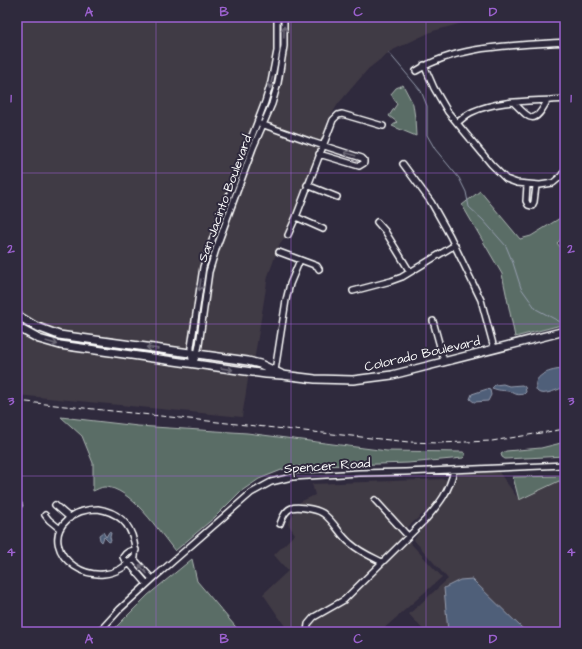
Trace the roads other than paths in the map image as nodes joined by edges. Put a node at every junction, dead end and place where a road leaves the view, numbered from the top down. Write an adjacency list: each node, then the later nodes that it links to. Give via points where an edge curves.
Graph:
1 (277, 17): 5 (street, San Jacinto Boulevard)
2 (284, 17): 6 (street, San Jacinto Boulevard, one-way to 2)
3 (565, 42): 4 (street, via 477,50 453,55)
4 (424, 66): 7 (street); 11 (street, via 441,102)
5 (275, 67): 6 (street); 13 (street, San Jacinto Boulevard, one-way to 13)
6 (281, 68): 12 (street, San Jacinto Boulevard, via 272,104)
7 (416, 71)
8 (565, 99): 9 (street)
9 (547, 101): 10 (street); 10 (street, via 536,117 531,118)
10 (514, 103): 11 (street, via 471,112)
11 (457, 122): 21 (street, via 502,175 511,181)
12 (263, 124): 13 (street); 15 (street, San Jacinto Boulevard); 16 (street)
13 (255, 126): 15 (street); 24 (street, San Jacinto Boulevard)
14 (383, 126): 16 (street, via 338,115 333,120)
15 (260, 131): 25 (street, San Jacinto Boulevard)
16 (323, 146): 17 (street); 17 (street, one-way to 16, via 359,166 364,163 362,158)
17 (319, 154): 20 (street)
18 (403, 164): 30 (street, via 431,202)
19 (565, 171): 22 (street, via 553,183)
20 (307, 185): 23 (street); 26 (street)
21 (527, 185): 22 (street); 22 (street, via 526,201 532,206)
22 (536, 186)
23 (337, 197)
24 (225, 207): 25 (street); 36 (street, San Jacinto Boulevard, one-way to 36, via 203,267)
25 (231, 210): 37 (street, San Jacinto Boulevard, via 217,246)
26 (296, 217): 28 (street); 29 (street)
27 (377, 222): 34 (street, via 386,231)
28 (323, 229)
29 (288, 235)
30 (455, 246): 34 (street); 43 (street, via 481,300)
31 (278, 252): 32 (street)
32 (300, 260): 33 (street); 47 (street, via 286,300)
33 (319, 269)
34 (410, 272): 35 (street, via 391,281)
35 (353, 291)
36 (198, 302): 37 (street); 38 (street, San Jacinto Boulevard)
37 (204, 306): 38 (street); 44 (street, San Jacinto Boulevard)
38 (197, 308): 44 (street, San Jacinto Boulevard)
39 (17, 315): 44 (main road, Colorado Boulevard, one-way to 39, via 59,335 35,326)
40 (433, 321): 45 (street)
41 (17, 327): 46 (main road, Colorado Boulevard, one-way to 46, via 39,339 60,345)
42 (565, 330): 43 (main road, Colorado Boulevard)
43 (494, 348): 45 (main road, Colorado Boulevard)
44 (194, 354): 46 (street, San Jacinto Boulevard); 47 (main road, Colorado Boulevard, via 248,361)
45 (444, 361): 48 (main road, Colorado Boulevard, via 392,375 353,380)
46 (193, 364): 48 (main road, Colorado Boulevard, one-way to 48)
47 (275, 371): 48 (main road, Colorado Boulevard)
48 (282, 375)
49 (565, 465): 50 (street, Spencer Road)
50 (454, 470): 57 (street, via 451,484 438,505); 62 (street, Spencer Road, via 292,477 271,482 251,493)
51 (375, 500): 57 (street)
52 (55, 505): 54 (street)
53 (45, 514): 56 (street)
54 (70, 518): 56 (street); 58 (street, via 80,512 91,510 103,510 114,514 128,527)
55 (280, 524): 60 (street, via 288,510 294,507 320,511 357,549)
56 (60, 529): 61 (street, via 58,539 61,552 81,571 92,575 105,574 121,569)
57 (408, 536): 60 (street)
58 (136, 550): 59 (street); 61 (street, via 123,557)
59 (134, 559): 61 (street); 62 (street, one-way to 59)
60 (382, 562): 64 (street, via 344,600 314,617 308,624)
61 (129, 563): 63 (street)
62 (152, 579): 63 (street, Spencer Road)
63 (147, 584): 65 (street, Spencer Road)
64 (307, 631)
65 (99, 632)

